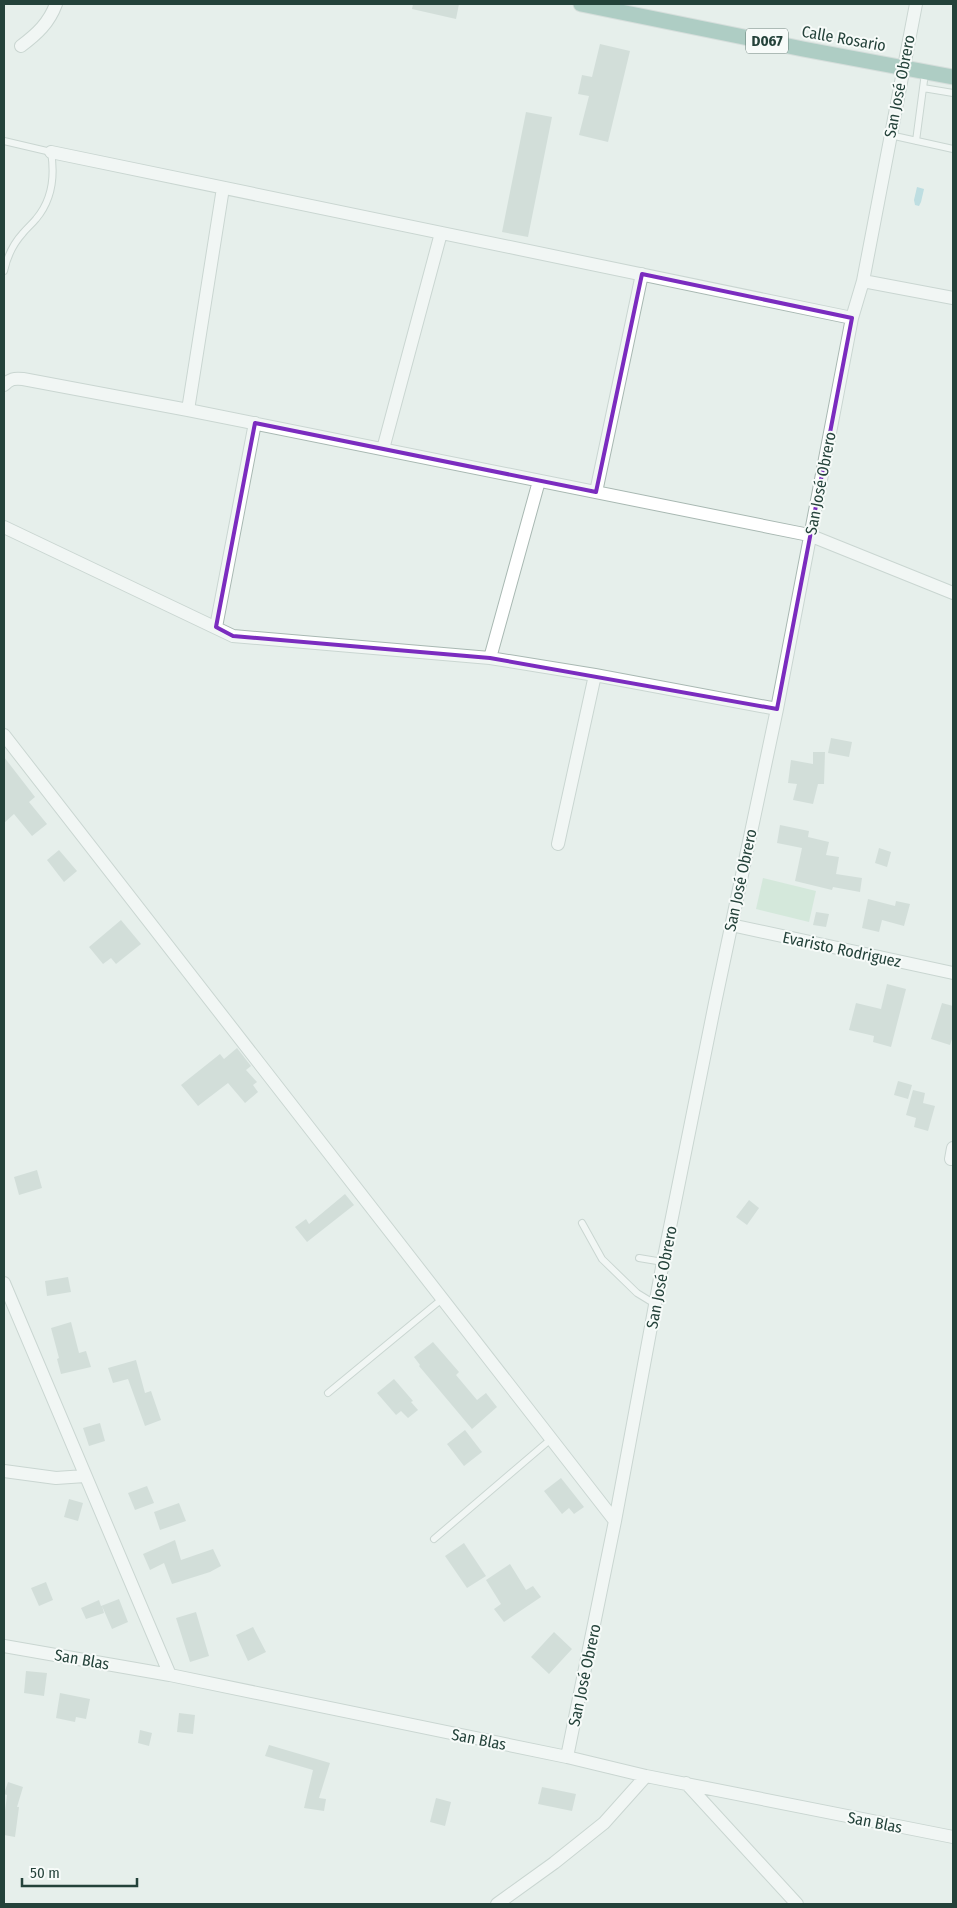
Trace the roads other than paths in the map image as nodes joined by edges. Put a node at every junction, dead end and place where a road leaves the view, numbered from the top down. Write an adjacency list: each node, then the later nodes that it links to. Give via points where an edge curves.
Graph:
1 (56, 4): 4 (street, via 38,34)
2 (581, 4): 5 (main road, Calle Rosario / D067)
3 (916, 4): 5 (street, San José Obrero)
4 (21, 46)
5 (903, 67): 6 (main road, Calle Rosario / D067); 10 (street, San José Obrero)
6 (926, 71): 7 (main road, Calle Rosario / D067); 8 (lane)
7 (953, 77)
8 (923, 88): 9 (lane); 11 (lane)
9 (953, 93)
10 (890, 135): 11 (lane); 19 (street, San José Obrero)
11 (916, 141): 13 (lane)
12 (4, 142): 14 (lane)
13 (953, 149)
14 (52, 152): 15 (street); 17 (lane, via 53,179 49,197 37,218 21,234 8,256)
15 (223, 188): 16 (street); 23 (street)
16 (441, 233): 18 (street); 25 (street)
17 (4, 271)
18 (642, 274): 21 (street); 27 (street)
19 (863, 281): 20 (street); 21 (street, San José Obrero)
20 (953, 298)
21 (852, 318): 29 (street, San José Obrero)
22 (6, 378): 23 (street)
23 (188, 410): 24 (street)
24 (255, 423): 25 (street); 31 (street)
25 (383, 449): 26 (street)
26 (538, 481): 27 (street); 32 (street)
27 (596, 492): 29 (street)
28 (4, 528): 31 (street)
29 (809, 535): 30 (street); 34 (street, San José Obrero)
30 (953, 593)
31 (216, 627): 32 (street, via 233,636)
32 (490, 658): 33 (street)
33 (595, 675): 34 (street); 36 (street)
34 (776, 709): 37 (street, San José Obrero)
35 (4, 735): 43 (street)
36 (558, 844)
37 (730, 925): 38 (street, Evaristo Rodriguez); 41 (street, San José Obrero)
38 (953, 973)
39 (582, 1223): 44 (lane, via 602,1259 637,1293)
40 (639, 1258): 41 (lane)
41 (663, 1262): 44 (street, San José Obrero)
42 (4, 1284): 48 (street)
43 (442, 1299): 45 (lane); 46 (street)
44 (655, 1304): 49 (street, San José Obrero)
45 (328, 1393)
46 (551, 1439): 49 (street); 50 (lane)
47 (4, 1470): 48 (street, via 56,1478)
48 (85, 1476): 52 (street)
49 (615, 1521): 53 (street, San José Obrero)
50 (434, 1538)
51 (4, 1646): 52 (street, San Blas)
52 (170, 1675): 53 (street, San Blas)
53 (567, 1757): 54 (street, San Blas)
54 (646, 1776): 55 (street, San Blas); 57 (street, via 604,1823)
55 (686, 1783): 56 (street, San Blas); 58 (street)
56 (953, 1837)
57 (497, 1904)
58 (798, 1904)

